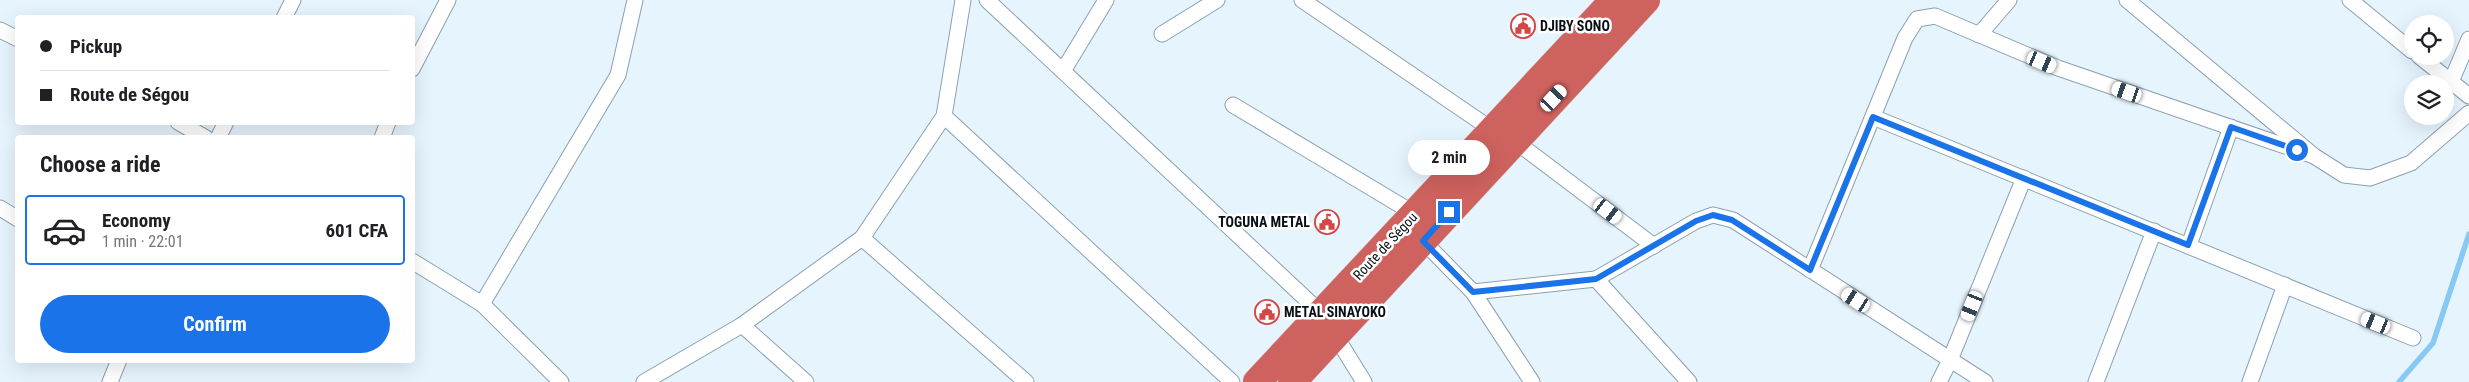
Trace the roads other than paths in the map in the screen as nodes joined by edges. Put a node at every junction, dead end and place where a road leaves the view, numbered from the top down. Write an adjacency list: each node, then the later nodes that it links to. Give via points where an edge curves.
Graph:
1 (293, 0): 14 (street)
2 (448, 0): 21 (street)
3 (635, 0): 51 (street, via 618,75)
4 (963, 0): 30 (street)
5 (987, 0): 23 (street)
6 (1106, 0): 23 (street)
7 (1217, 0): 16 (street)
8 (1302, 0): 35 (street)
9 (1614, 0): 35 (highway, Route de Ségou)
10 (1646, 0): 35 (highway, Route de Ségou)
11 (2009, 0): 17 (street)
12 (2127, 0): 36 (street)
13 (2350, 0): 20 (street)
14 (286, 15)
15 (0, 30): 18 (street)
16 (1162, 34)
17 (1979, 35): 31 (street, via 1935,16 1917,19 1905,38); 33 (street, via 2058,68)
18 (15, 38)
19 (2469, 39): 25 (street)
20 (2404, 44)
21 (415, 63)
22 (2431, 65): 24 (street)
23 (1063, 71): 53 (street)
24 (2443, 75)
25 (2454, 75)
26 (2454, 84): 27 (street)
27 (2469, 96)
28 (1233, 105): 39 (street)
29 (2469, 113): 36 (street, via 2411,162 2370,178 2344,175)
30 (944, 116): 42 (street); 62 (street)
31 (1873, 117): 37 (street); 47 (street)
32 (183, 125): 34 (street)
33 (2231, 127): 36 (street); 44 (street)
34 (201, 135)
35 (1504, 136): 39 (highway, Route de Ségou); 43 (highway, Route de Ségou); 45 (street)
36 (2314, 156)
37 (2024, 178): 41 (street); 55 (street)
38 (0, 208): 40 (street)
39 (1414, 214): 53 (highway, Route de Ségou)
40 (15, 217)
41 (2154, 231): 44 (street); 70 (street)
42 (862, 238): 52 (street); 61 (street)
43 (1423, 241): 50 (street); 53 (highway, Route de Ségou)
44 (2188, 245): 49 (street)
45 (1654, 246): 47 (street, via 1696,221 1713,215 1732,220); 48 (street)
46 (415, 263): 51 (street)
47 (1810, 270): 55 (street)
48 (1596, 279): 50 (street); 67 (street)
49 (2285, 285): 54 (street); 71 (street)
50 (1473, 292): 66 (street)
51 (482, 304): 58 (street)
52 (742, 325): 59 (street); 60 (street)
53 (1328, 325): 63 (highway, Route de Ségou); 64 (highway, Route de Ségou); 65 (street)
54 (2413, 338)
55 (1950, 360): 68 (street); 69 (street)
56 (119, 363): 57 (street)
57 (110, 382)
58 (561, 382)
59 (644, 382)
60 (806, 382)
61 (1026, 382)
62 (1232, 382)
63 (1257, 382)
64 (1292, 382)
65 (1364, 382)
66 (1531, 382)
67 (1689, 382)
68 (1938, 382)
69 (1985, 382)
70 (2096, 382)
71 (2250, 382)

